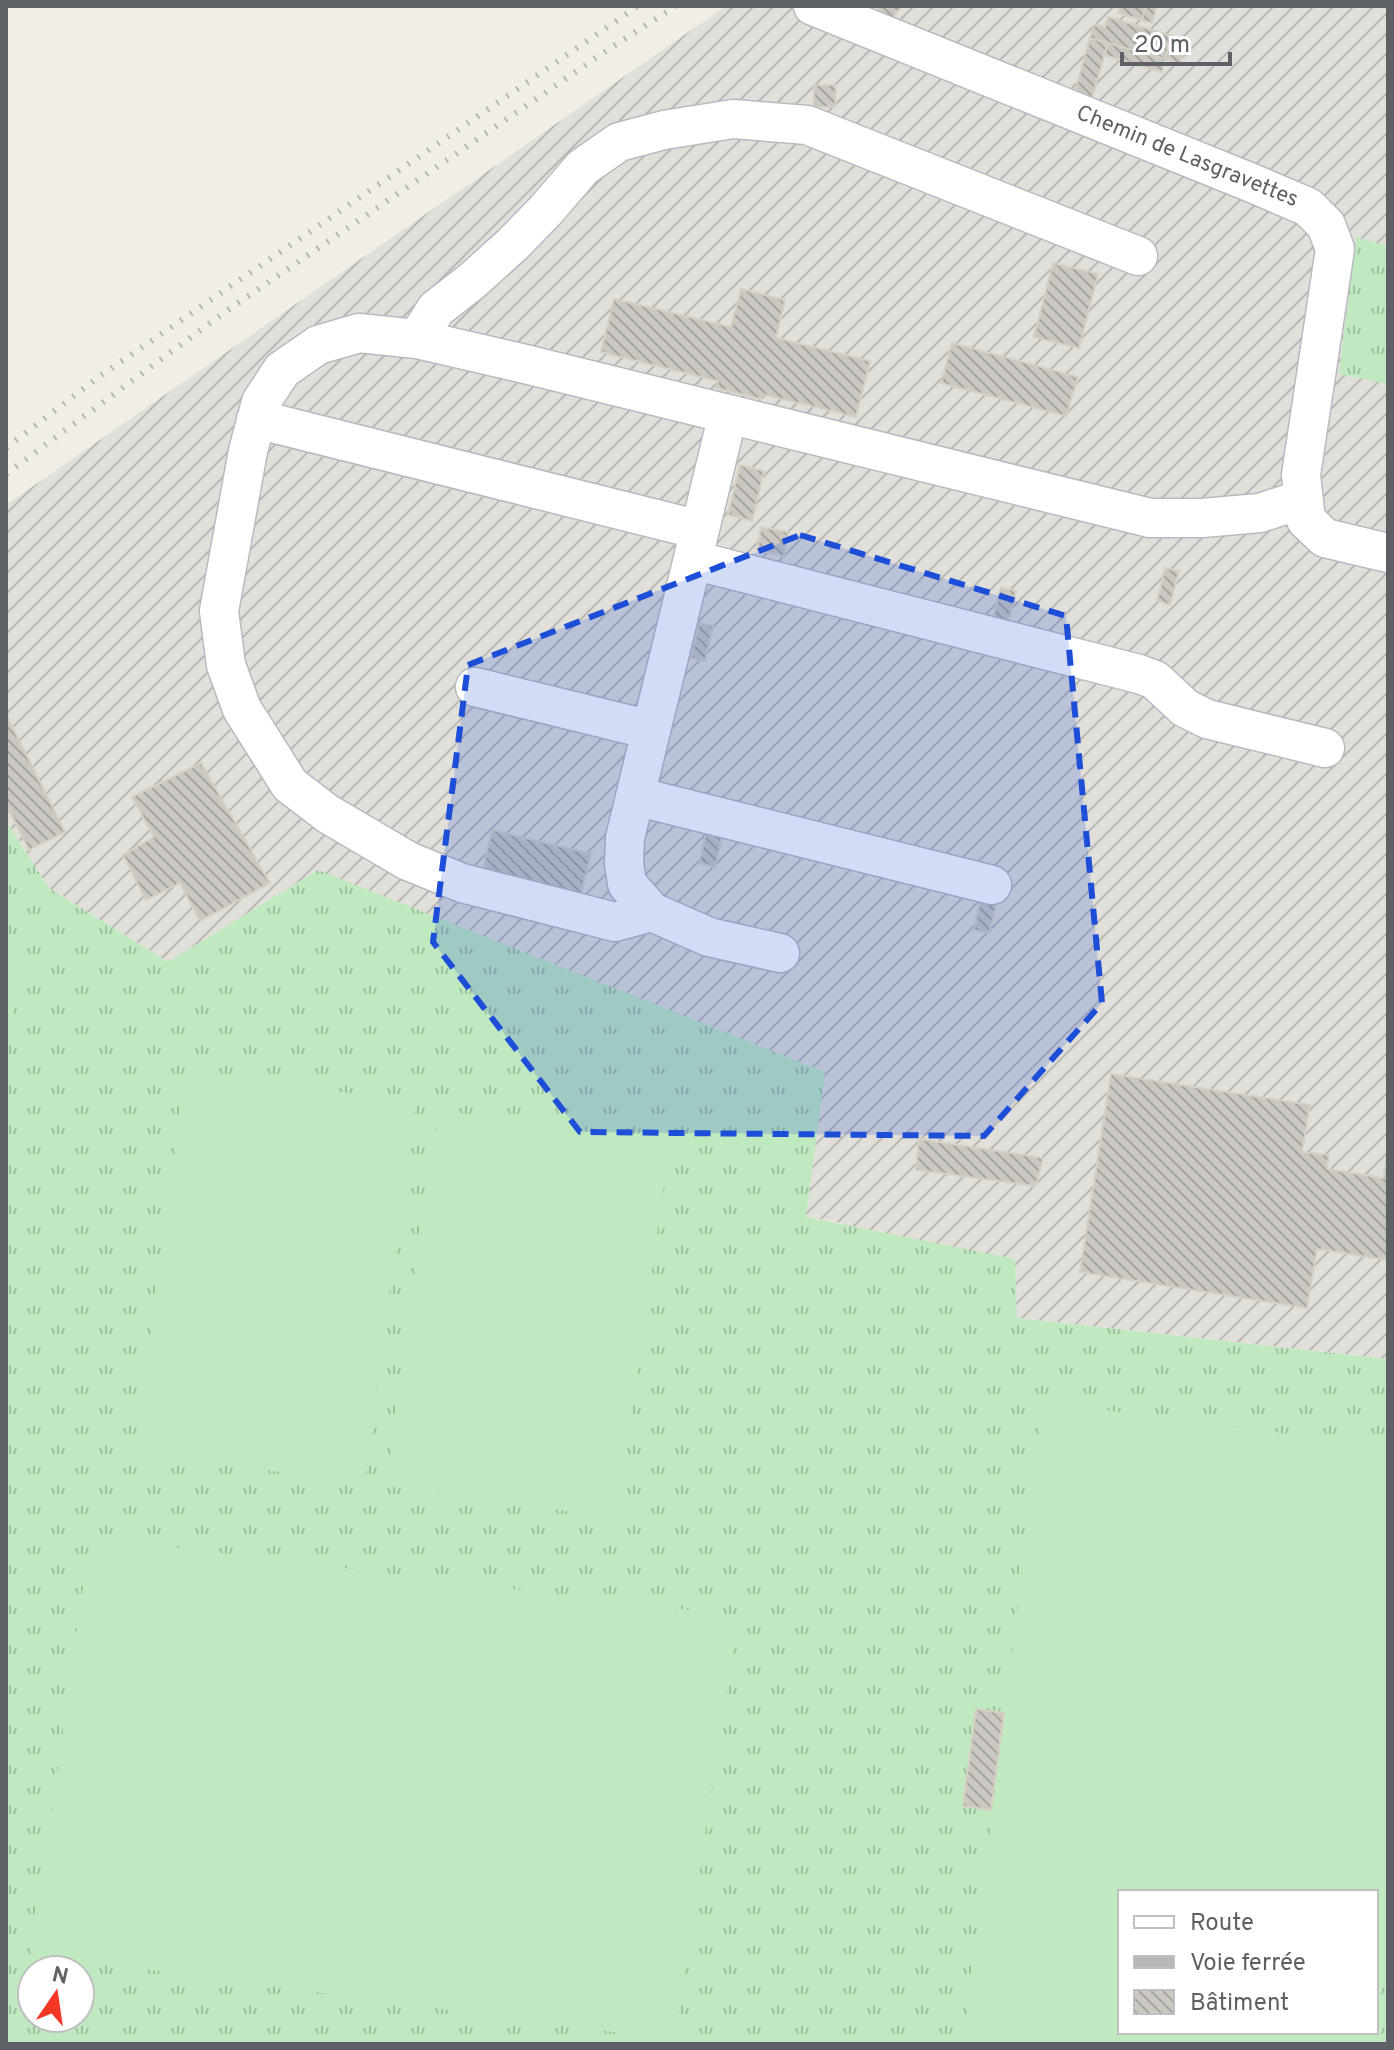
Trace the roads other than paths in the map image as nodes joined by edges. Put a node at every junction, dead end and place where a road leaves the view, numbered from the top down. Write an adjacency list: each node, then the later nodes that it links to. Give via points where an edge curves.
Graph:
1 (813, 6): 6 (street, Chemin de Lasgravettes, via 1259,186 1308,207 1326,225 1335,249 1301,475)
2 (1138, 256): 3 (street, via 807,125 733,119 619,142 583,167 513,244 436,309)
3 (417, 339): 4 (street); 5 (street, via 359,333 318,345 282,370)
4 (728, 414): 6 (street, via 1150,518 1260,513); 7 (street)
5 (256, 419): 7 (street); 14 (street, via 219,611 226,665 242,709 290,785 408,861 462,883 615,922)
6 (1303, 499): 8 (street, Chemin de Lasgravettes, via 1306,520 1325,538)
7 (696, 545): 10 (street); 11 (street, via 1139,674 1207,719)
8 (1388, 553)
9 (475, 687): 10 (street)
10 (651, 730): 12 (street)
11 (1325, 748)
12 (635, 796): 13 (street); 14 (street, via 625,838 627,884)
13 (992, 885)
14 (652, 912): 15 (street, via 709,937)
15 (780, 953)

